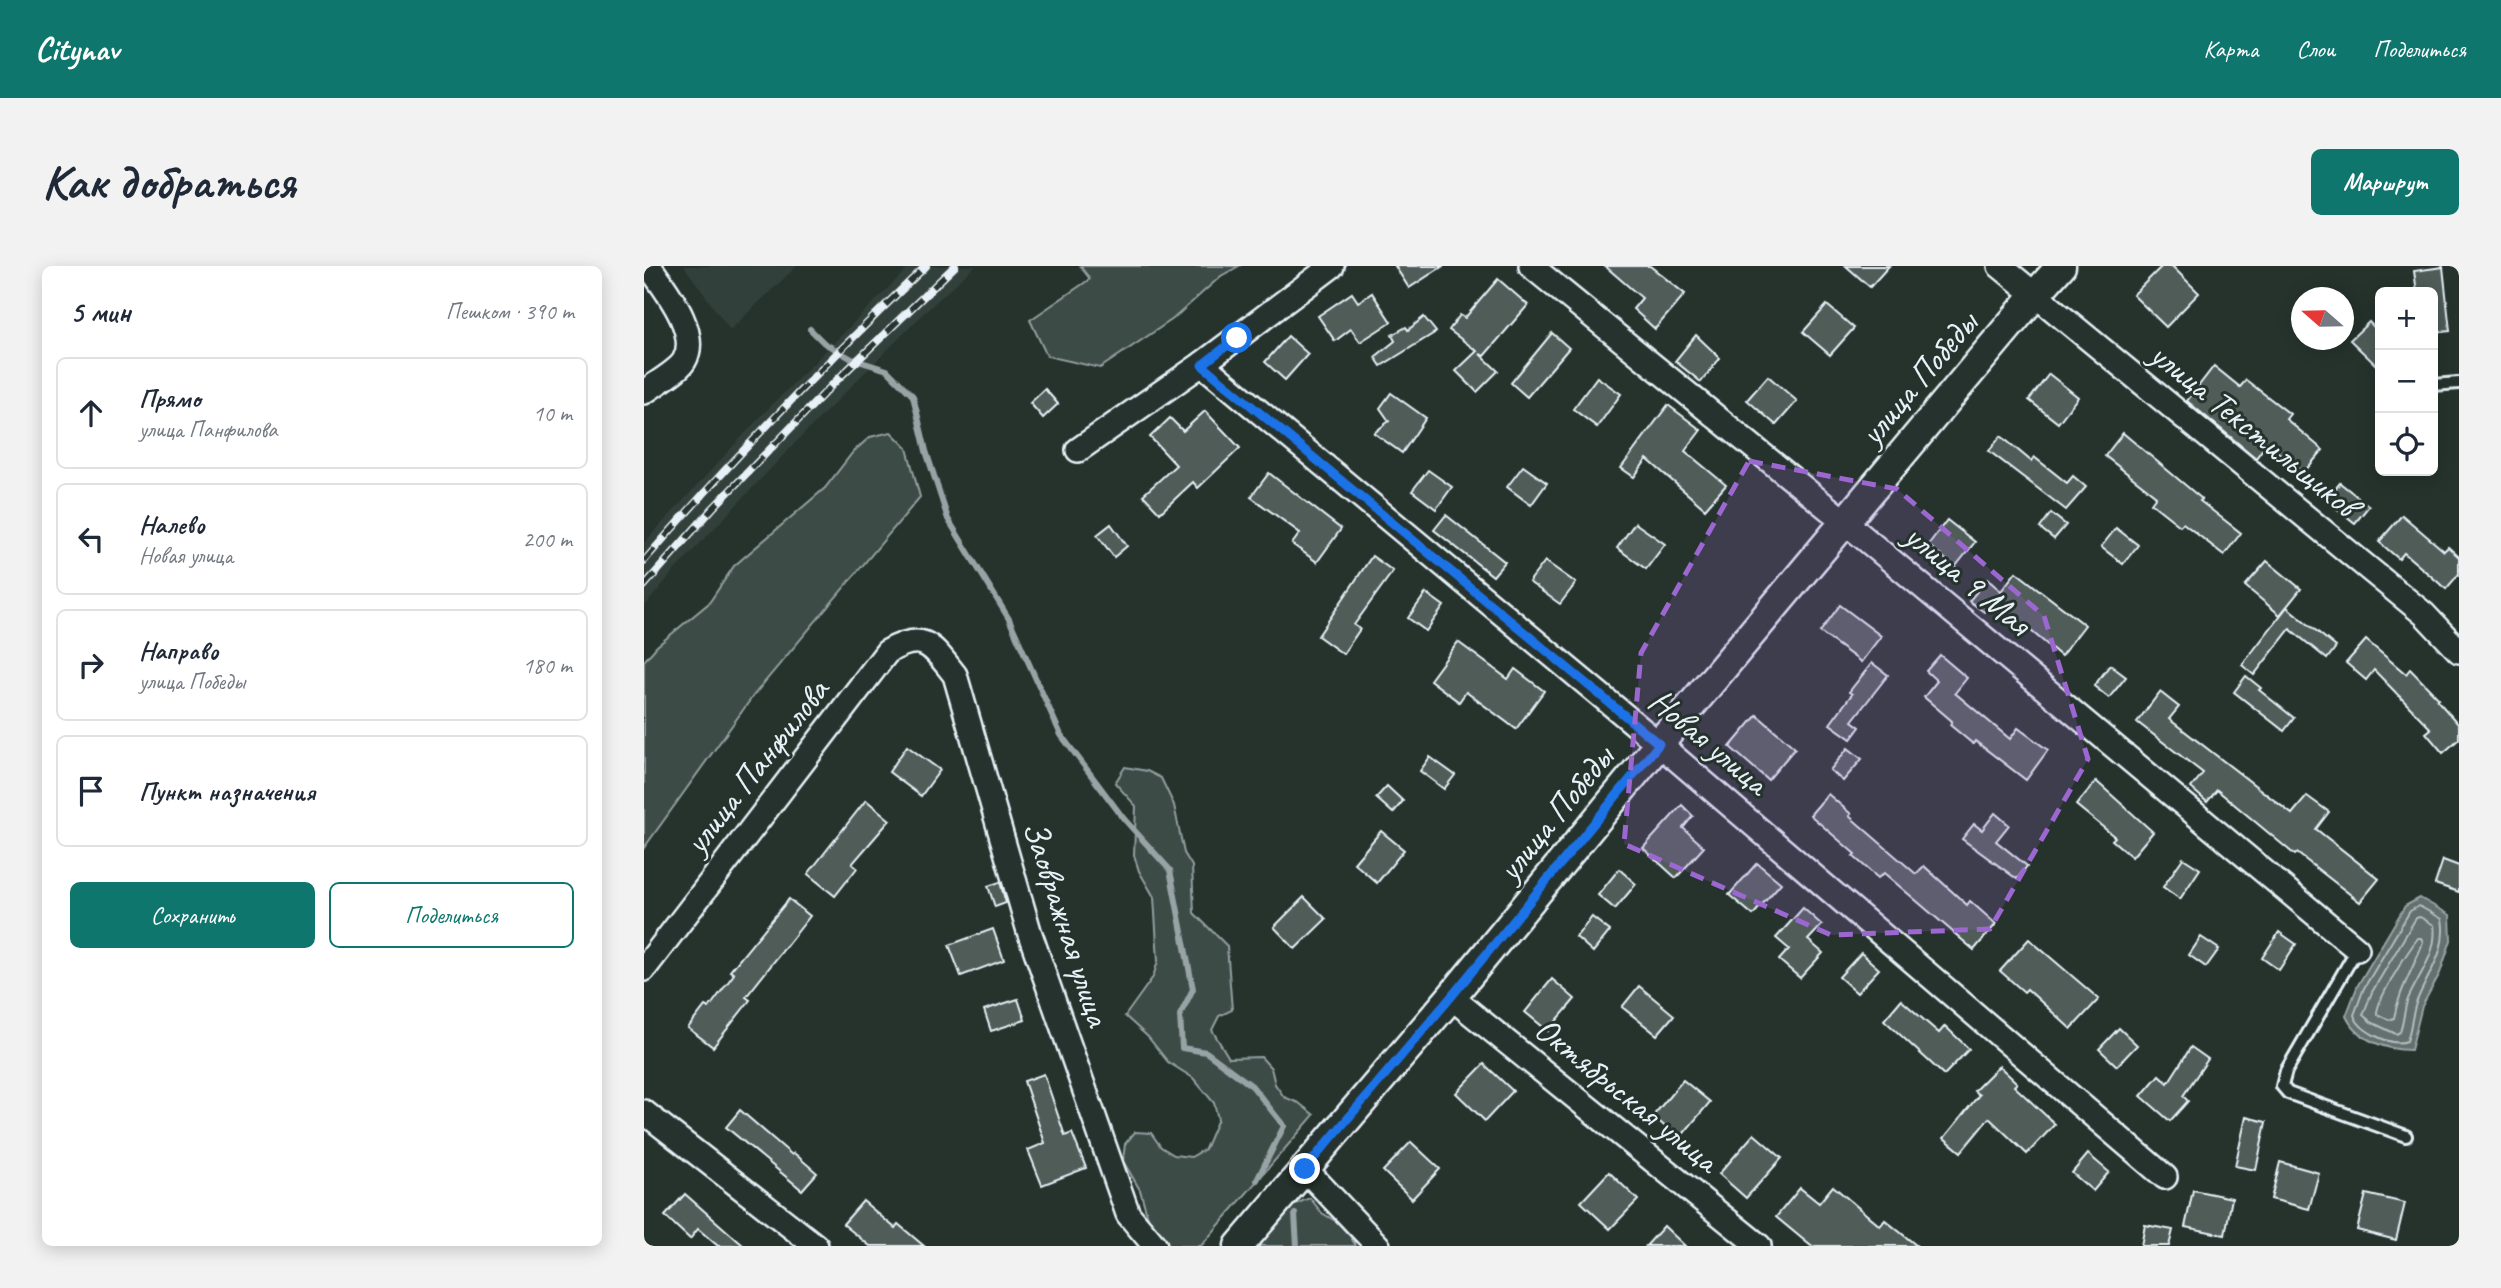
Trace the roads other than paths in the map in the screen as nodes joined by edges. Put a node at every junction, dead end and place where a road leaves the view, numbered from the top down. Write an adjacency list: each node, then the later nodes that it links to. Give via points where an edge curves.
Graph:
1 (649, 266): 10 (street, via 683,318 688,349 683,363)
2 (1332, 266): 7 (street)
3 (1531, 266): 12 (street, улица 9 Мая)
4 (2000, 266): 6 (street, улица Текстильщиков)
5 (2062, 266): 6 (street, улица Победы)
6 (2035, 295): 12 (street, улица Победы); 14 (street, улица Текстильщиков, via 2424,614)
7 (1202, 365): 11 (street); 15 (street, Новая улица)
8 (2459, 383): 9 (lane)
9 (2438, 385)
10 (644, 392)
11 (1078, 450)
12 (1845, 522): 15 (street, улица Победы); 16 (street, улица 9 Мая)
13 (902, 643): 17 (street, улица Панфилова, via 887,652); 24 (street, Заовражная улица, via 919,641 935,650 955,675 1029,931 1128,1214)
14 (2459, 651)
15 (1659, 744): 18 (street, улица Победы); 22 (street, Новая улица)
16 (2357, 949): 20 (lane, via 2286,1071 2282,1086 2288,1093)
17 (644, 969)
18 (1451, 997): 21 (street, улица Победы); 27 (street, Октябрьская улица)
19 (644, 1112): 23 (street)
20 (2406, 1136)
21 (1305, 1169): 25 (street, улица Победы); 26 (street)
22 (2165, 1177)
23 (816, 1246)
24 (1155, 1246)
25 (1239, 1246)
26 (1378, 1246)
27 (1759, 1246)

